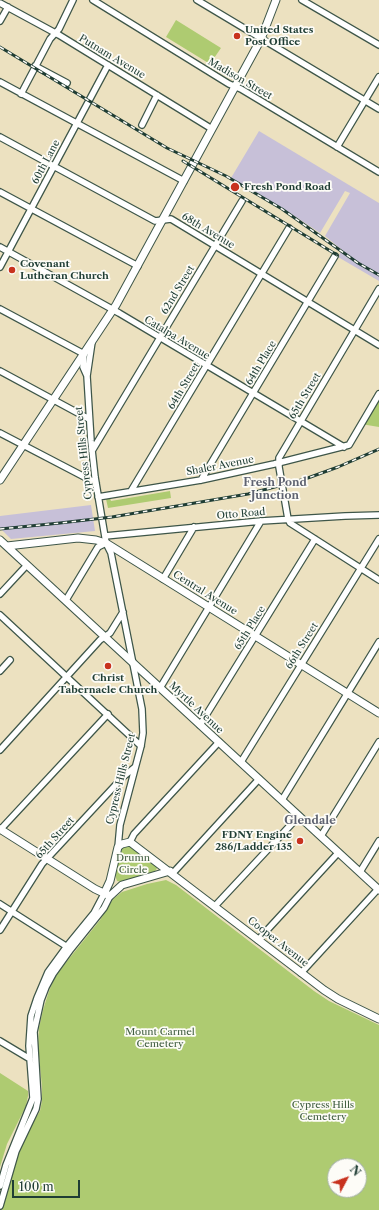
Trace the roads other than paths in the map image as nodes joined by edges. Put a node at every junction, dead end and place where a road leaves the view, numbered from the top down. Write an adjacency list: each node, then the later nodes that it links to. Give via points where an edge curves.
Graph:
1 (73, 0): 9 (street)
2 (93, 0): 17 (street, Madison Street)
3 (197, 0): 10 (street)
4 (276, 0): 10 (main road)
5 (302, 0): 11 (street)
6 (0, 3): 7 (street, Putnam Avenue)
7 (8, 8): 8 (street); 9 (street, Putnam Avenue)
8 (0, 21)
9 (55, 33): 12 (street, Putnam Avenue); 13 (street)
10 (261, 39): 17 (main road); 20 (street)
11 (379, 45)
12 (108, 65): 19 (street, Putnam Avenue); 22 (street, 60th Lane)
13 (35, 66): 16 (street); 18 (street)
14 (379, 77): 20 (street)
15 (0, 82): 18 (street)
16 (67, 84)
17 (235, 86): 24 (main road); 26 (street, Madison Street)
18 (21, 94): 22 (street)
19 (157, 95): 23 (street); 24 (street, Putnam Avenue)
20 (365, 100): 21 (street); 26 (street)
21 (379, 109)
22 (77, 124): 27 (street, 60th Lane); 29 (street)
23 (142, 125)
24 (212, 129): 29 (main road)
25 (0, 137): 27 (street, 68th Avenue)
26 (337, 147): 28 (street, Madison Street)
27 (54, 166): 32 (street, 60th Lane); 33 (street, 68th Avenue, via 155,221)
28 (379, 172)
29 (184, 181): 33 (main road)
30 (0, 192): 32 (street)
31 (242, 201): 35 (street, 62nd Street)
32 (31, 209): 37 (street, 60th Lane); 39 (street)
33 (163, 220): 35 (street, 68th Avenue, via 171,219); 39 (main road)
34 (289, 228): 41 (street, 64th Street)
35 (215, 246): 41 (street, 68th Avenue); 47 (street, 62nd Street)
36 (0, 247): 37 (street, Catalpa Avenue)
37 (8, 252): 40 (street, 60th Lane); 45 (street, Catalpa Avenue)
38 (336, 256): 43 (street, 64th Place)
39 (138, 266): 45 (main road)
40 (0, 267)
41 (261, 274): 43 (street, 68th Avenue); 51 (street, 64th Street)
42 (379, 289): 46 (street, 65th Street)
43 (308, 302): 46 (street, 68th Avenue); 54 (street, 64th Place)
44 (0, 309): 50 (street)
45 (114, 310): 47 (street, Catalpa Avenue); 48 (main road)
46 (354, 330): 49 (street, 68th Avenue); 58 (street, 65th Street)
47 (160, 338): 51 (street, Catalpa Avenue); 62 (street, 62nd Street)
48 (92, 342): 50 (main road); 53 (street, Cypress Hills Street)
49 (379, 345)
50 (84, 354): 53 (street, Cypress Hills Street, via 83,367); 56 (main road)
51 (206, 366): 54 (street, Catalpa Avenue); 67 (street, 64th Street)
52 (0, 371): 56 (street)
53 (87, 376): 57 (street, Cypress Hills Street)
54 (253, 394): 58 (street, Catalpa Avenue); 65 (street, 64th Place)
55 (379, 394): 61 (street, via 348,445)
56 (54, 400): 57 (street); 60 (main road)
57 (89, 419): 62 (street, Cypress Hills Street)
58 (300, 421): 61 (street, Catalpa Avenue); 63 (street, 65th Street, via 278,458)
59 (0, 433): 60 (street)
60 (24, 445): 64 (main road); 66 (street)
61 (344, 447): 63 (street, Shaler Avenue)
62 (92, 451): 66 (street, Cypress Hills Street)
63 (278, 463): 65 (street, Shaler Avenue); 70 (street)
64 (0, 480)
65 (202, 480): 67 (street, Shaler Avenue)
66 (96, 482): 68 (street, Cypress Hills Street)
67 (131, 491): 68 (street, Shaler Avenue)
68 (98, 497): 73 (street, Cypress Hills Street)
69 (379, 515): 70 (street, Otto Road)
70 (288, 520): 71 (street, Otto Road); 74 (street)
71 (261, 521): 72 (street, Otto Road); 84 (street)
72 (194, 527): 73 (street, Otto Road); 80 (street)
73 (106, 539): 77 (main road, Central Avenue, via 78,538); 80 (main road, Central Avenue); 83 (street, via 98,547); 85 (street, Cypress Hills Street)
74 (315, 539): 79 (street); 87 (street, 65th Place)
75 (379, 539): 79 (street, 66th Street)
76 (0, 540): 77 (main road, Myrtle Avenue)
77 (7, 546): 78 (main road, Myrtle Avenue)
78 (27, 565): 82 (street); 83 (main road, Myrtle Avenue)
79 (361, 569): 81 (street); 92 (street, 66th Street)
80 (163, 579): 84 (main road, Central Avenue)
81 (379, 580)
82 (0, 594)
83 (66, 600): 88 (main road, Myrtle Avenue)
84 (209, 608): 87 (main road, Central Avenue); 95 (street)
85 (123, 612): 88 (street); 91 (street, Cypress Hills Street)
86 (0, 615): 94 (street)
87 (255, 636): 92 (main road, Central Avenue); 99 (street, 65th Place)
88 (105, 637): 91 (main road, Myrtle Avenue); 94 (street)
89 (379, 642): 96 (street)
90 (10, 660): 93 (street)
91 (133, 663): 95 (main road, Myrtle Avenue); 102 (street, Cypress Hills Street, via 142,709)
92 (301, 665): 96 (main road, Central Avenue); 104 (street, 66th Street)
93 (0, 671)
94 (67, 677): 98 (street); 103 (street)
95 (160, 688): 99 (main road, Myrtle Avenue)
96 (347, 693): 97 (main road, Central Avenue); 107 (street)
97 (379, 713)
98 (108, 714): 102 (street); 109 (street)
99 (200, 725): 100 (main road, Myrtle Avenue)
100 (219, 742): 104 (main road, Myrtle Avenue); 112 (street, via 134,834)
101 (379, 742): 110 (street)
102 (141, 746): 105 (street, Cypress Hills Street)
103 (0, 750)
104 (241, 762): 106 (main road, Myrtle Avenue)
105 (135, 767): 113 (street, Cypress Hills Street, via 120,825); 115 (street, 65th Street)
106 (259, 779): 107 (main road, Myrtle Avenue); 116 (street)
107 (282, 800): 108 (main road, Myrtle Avenue)
108 (298, 816): 110 (main road, Myrtle Avenue); 123 (street)
109 (0, 830): 115 (main road)
110 (321, 836): 114 (main road, Myrtle Avenue)
111 (379, 841): 117 (street)
112 (130, 842): 113 (main road); 116 (main road, Cooper Avenue)
113 (118, 847): 118 (main road, Cypress Hills Street)
114 (338, 853): 117 (main road, Myrtle Avenue); 126 (street)
115 (47, 859): 121 (main road); 124 (street, 65th Street)
116 (171, 872): 119 (main road); 123 (main road, Cooper Avenue)
117 (360, 872): 120 (main road, Myrtle Avenue)
118 (111, 876): 119 (main road); 121 (main road, Cypress Hills Street)
119 (122, 885): 121 (main road)
120 (379, 890): 128 (street)
121 (107, 895): 127 (street, Cypress Hills Street, via 104,908)
122 (0, 904): 124 (street)
123 (215, 906): 126 (main road, Cooper Avenue)
124 (12, 912): 125 (street, 65th Street); 127 (street)
125 (0, 930)
126 (258, 940): 128 (main road, Cooper Avenue)
127 (69, 948): 131 (street, Cypress Hills Street, via 48,972 37,998 31,1016); 133 (street, Cypress Hills Street, via 41,1000 34,1032 38,1099 36,1109 16,1151)
128 (301, 973): 129 (main road, Cooper Avenue, via 338,999)
129 (379, 1019)
130 (0, 1041): 131 (street)
131 (30, 1058): 132 (street, Cypress Hills Street, via 33,1098 8,1158)
132 (0, 1186)
133 (0, 1206)

